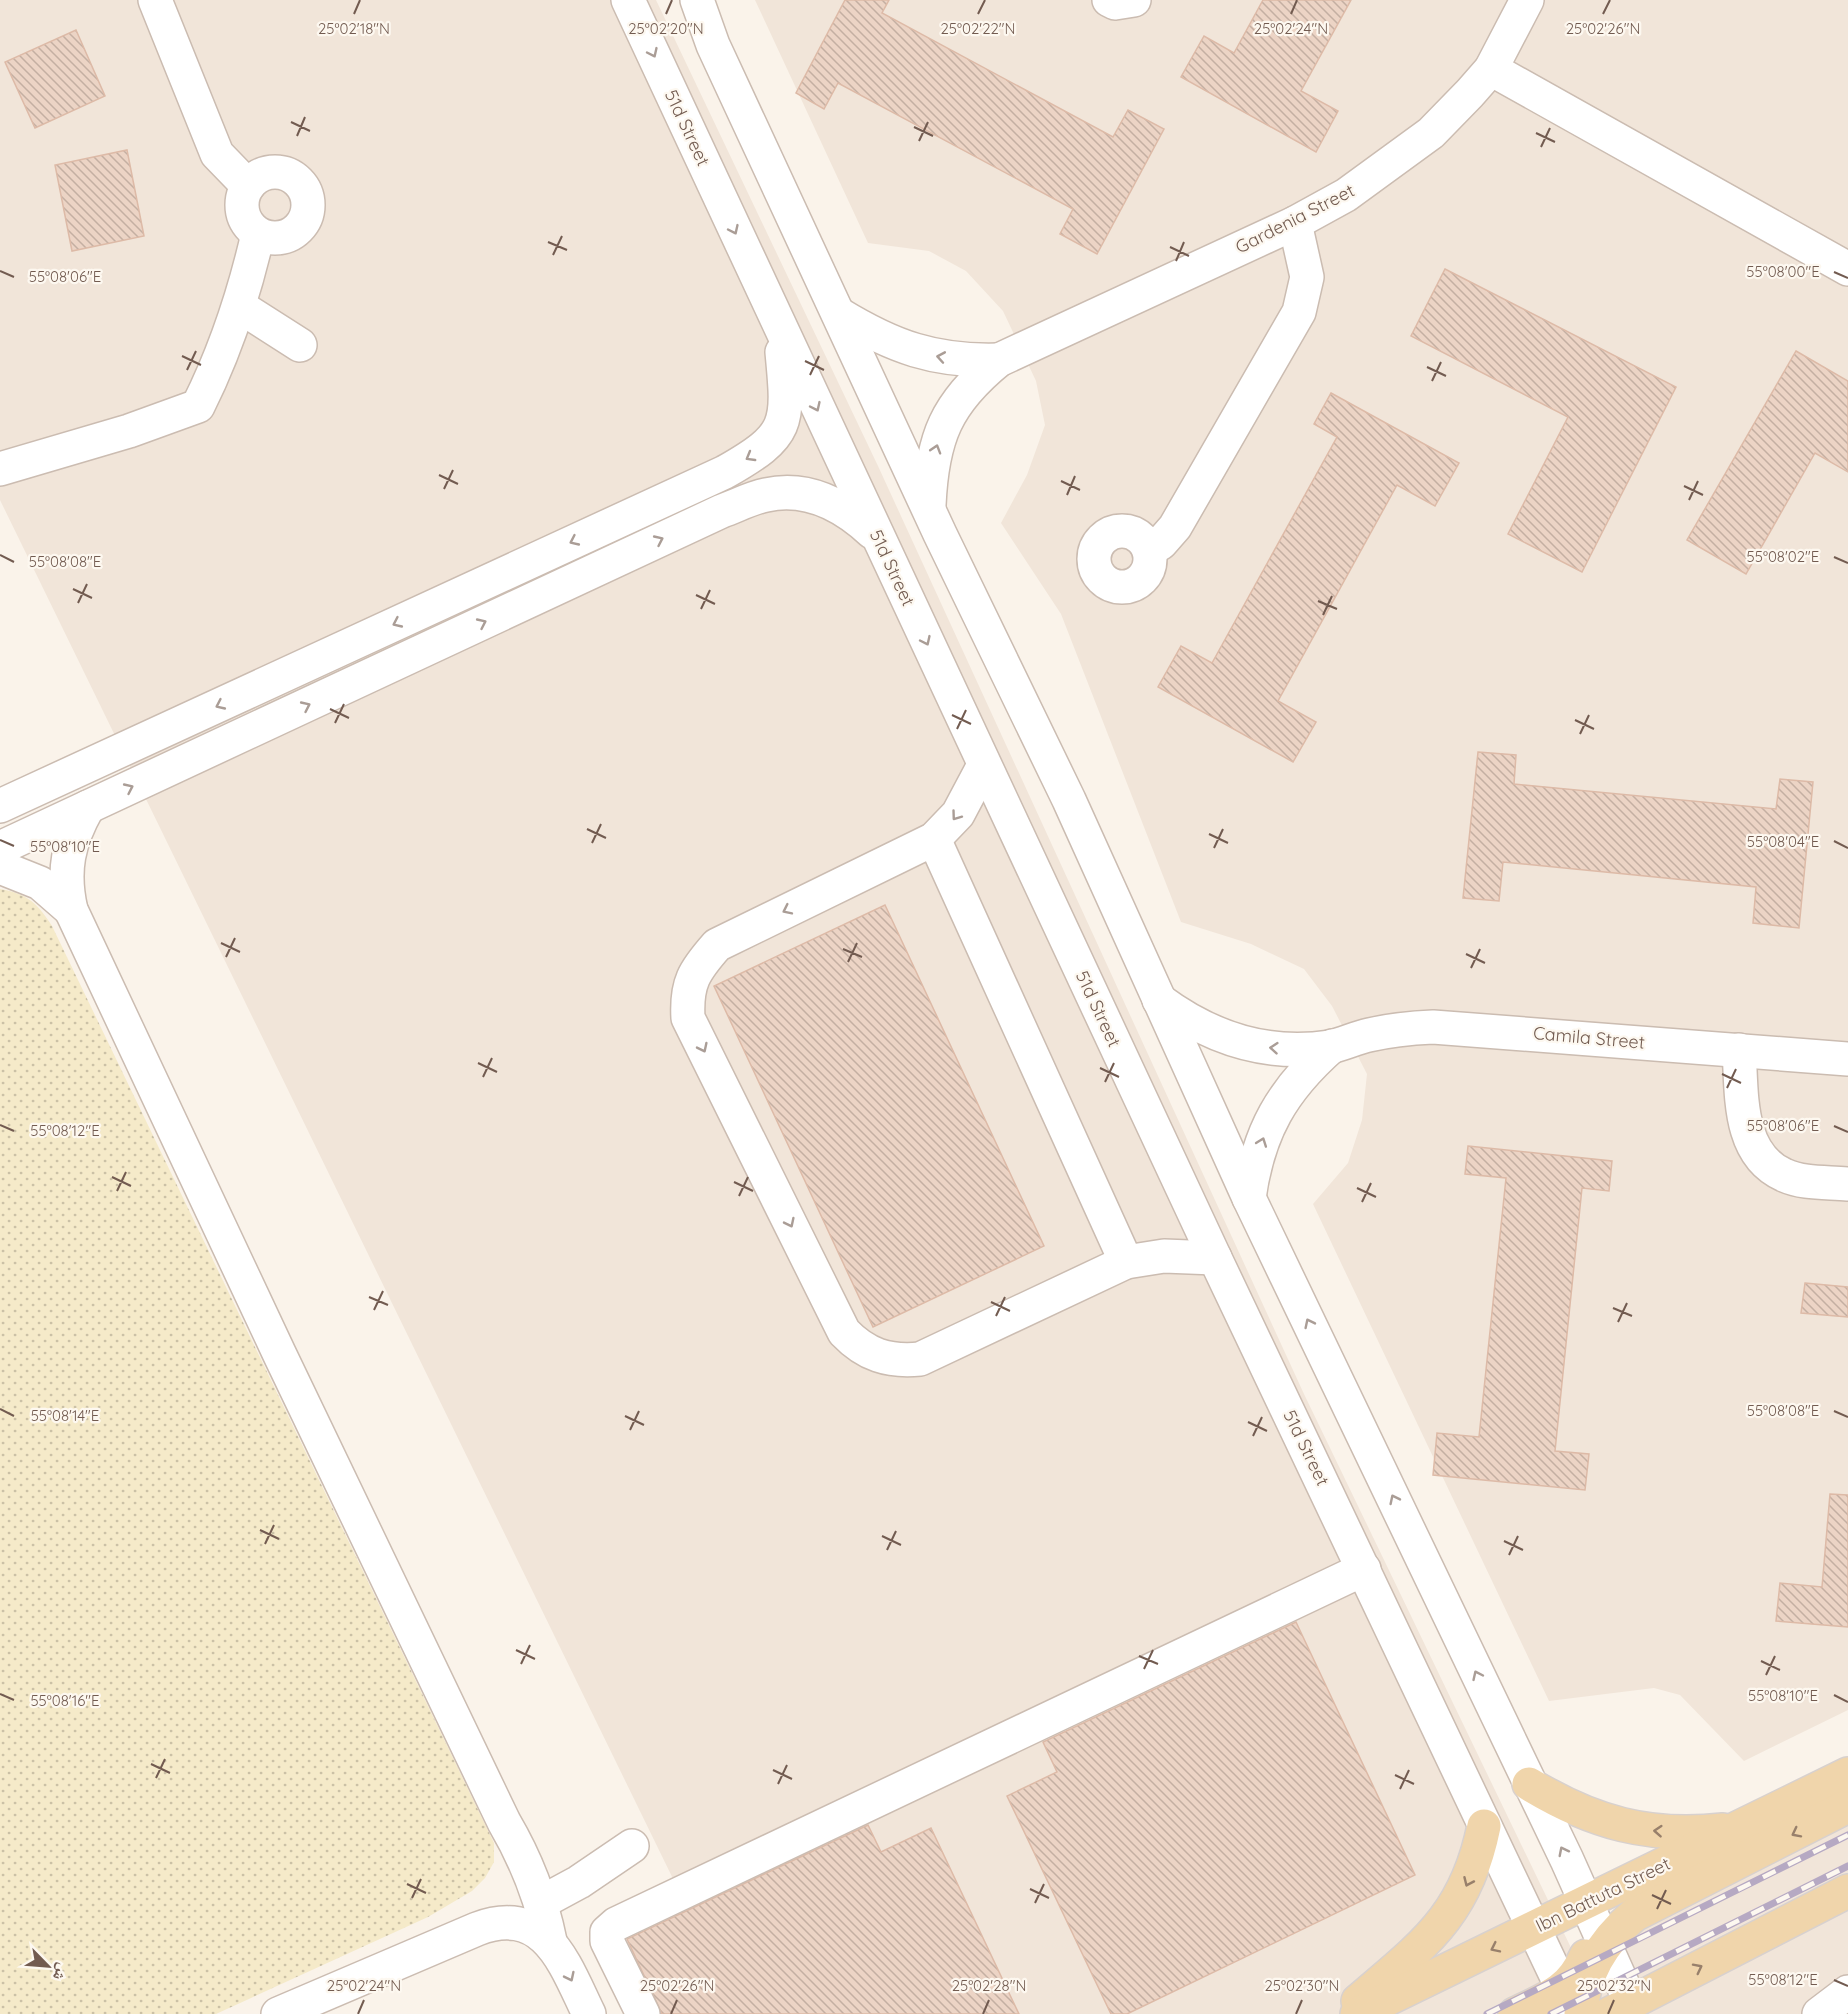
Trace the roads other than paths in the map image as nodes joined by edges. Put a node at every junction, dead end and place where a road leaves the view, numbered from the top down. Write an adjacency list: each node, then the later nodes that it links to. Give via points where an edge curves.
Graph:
1 (155, 0): 8 (street, via 218,154)
2 (628, 0): 14 (street, 51d Street, one-way to 14)
3 (697, 0): 13 (street, via 713,45)
4 (1109, 0): 5 (street)
5 (1134, 0)
6 (1527, 0): 7 (street, Gardenia Street)
7 (1491, 69): 9 (street, Gardenia Street, via 1431,133 1346,195); 11 (street)
8 (248, 186): 10 (street, via 242,199 243,213); 10 (street, via 271,172 284,174 305,191 308,204 297,230 285,237)
9 (1295, 223): 16 (street, Gardenia Street); 20 (street, via 1306,277 1299,312 1175,528)
10 (258, 234): 12 (street)
11 (1848, 269)
12 (239, 306): 15 (street); 17 (street, via 222,358 198,406)
13 (839, 314): 16 (street, Gardenia Street, one-way to 13, via 918,353 877,337); 18 (street)
14 (780, 329): 19 (street, 51d Street, one-way to 19); 23 (street, one-way to 23, via 786,394 783,420 776,438 762,451 725,472)
15 (300, 345)
16 (999, 360): 18 (street, Gardenia Street, one-way to 16, via 931,466 944,423 976,379)
17 (0, 469)
18 (929, 507): 30 (street)
19 (876, 535): 21 (street, 51d Street, one-way to 21); 25 (street, one-way to 19, via 711,516 767,495 801,493 829,501 852,513)
20 (1149, 550)
21 (984, 765): 26 (street, one-way to 26, via 958,814); 36 (street, 51d Street)
22 (0, 782): 23 (street)
23 (46, 785): 24 (street)
24 (0, 806)
25 (88, 807): 27 (street); 29 (street, via 76,829 66,866)
26 (934, 839): 37 (street); 37 (street, one-way to 37, via 717,945 698,966 687,992 688,1018 844,1332 873,1355 899,1361 920,1359)
27 (0, 848)
28 (0, 867): 29 (street, via 40,883)
29 (71, 910): 46 (street, via 279,1353 531,1871)
30 (1159, 1000): 31 (street, Camila Street, one-way to 30, via 1299,1050 1235,1042 1208,1032); 35 (street)
31 (1332, 1046): 32 (street, Camila Street, via 1368,1035 1433,1027); 35 (street, Camila Street, one-way to 31, via 1269,1122 1300,1077)
32 (1739, 1050): 33 (street, Camila Street); 34 (street, via 1743,1112 1760,1156 1784,1175 1799,1180)
33 (1848, 1059)
34 (1848, 1184)
35 (1249, 1198): 40 (street, one-way to 35)
36 (1215, 1258): 37 (street, via 1164,1256); 38 (street, 51d Street)
37 (1126, 1262)
38 (1364, 1569): 42 (street, 51d Street); 56 (street, via 616,1924 607,1932 607,1941)
39 (1848, 1774): 43 (main road, Ibn Battuta Street)
40 (1529, 1784): 43 (main road, one-way to 40, via 1693,1833 1618,1825 1580,1812); 47 (street, one-way to 40)
41 (1848, 1806): 50 (main road, one-way to 50, via 1634,1915)
42 (1484, 1826): 48 (street, 51d Street); 57 (main road, one-way to 57, via 1471,1876 1445,1921 1428,1941)
43 (1737, 1829): 47 (main road, Ibn Battuta Street)
44 (632, 1846): 46 (street)
45 (1848, 1891): 53 (main road, one-way to 45)
46 (542, 1902): 49 (street)
47 (1585, 1905): 48 (main road, Ibn Battuta Street); 50 (street); 52 (main road, via 1590,1921 1587,1955 1573,1980)
48 (1533, 1929): 52 (street, 51d Street); 58 (main road, Ibn Battuta Street, one-way to 58)
49 (550, 1941): 54 (street, via 512,1922 488,1924); 55 (street, one-way to 55)
50 (1606, 1943): 52 (main road, via 1590,1969 1582,1998); 53 (street)
51 (1848, 1992): 60 (street)
52 (1573, 2006): 59 (main road)
53 (1620, 2008)
54 (278, 2014)
55 (589, 2014)
56 (643, 2014)
57 (1343, 2014)
58 (1357, 2014)
59 (1515, 2014)
60 (1819, 2014)

